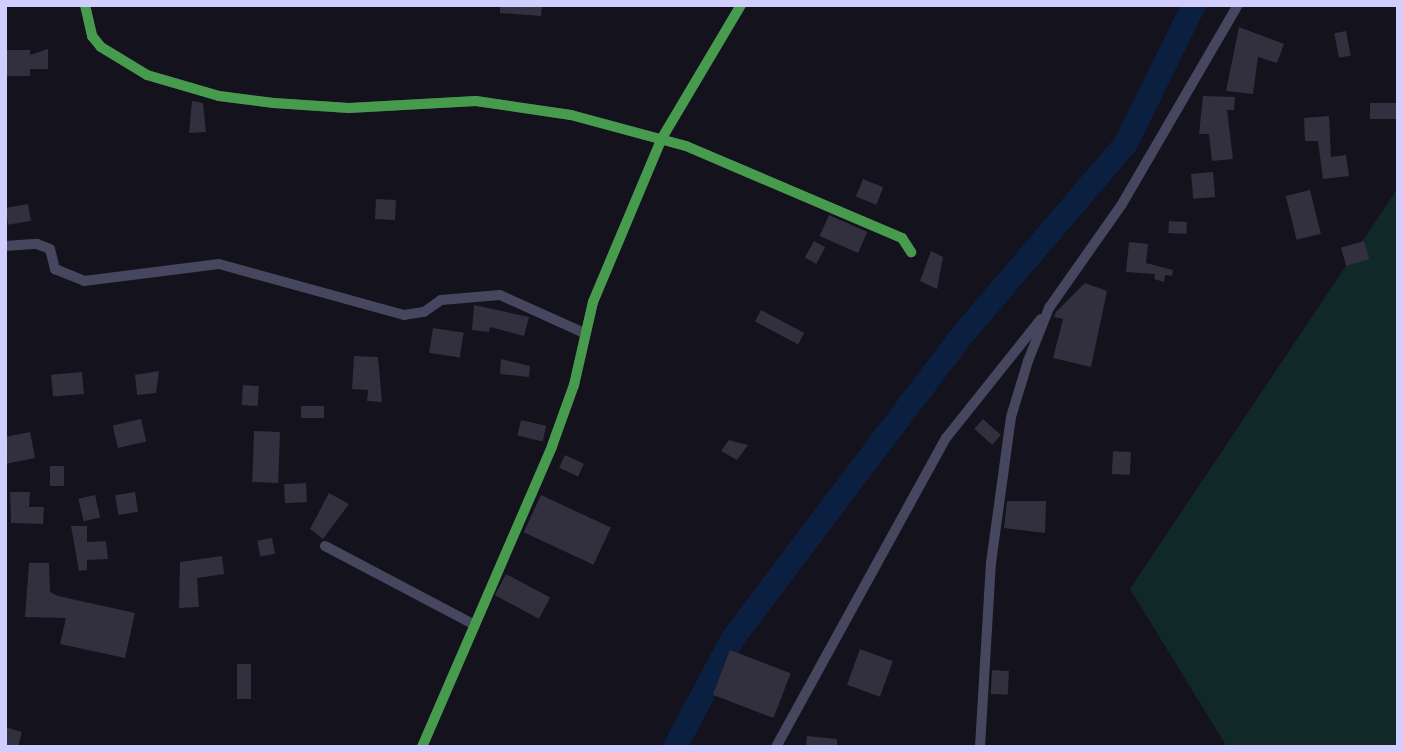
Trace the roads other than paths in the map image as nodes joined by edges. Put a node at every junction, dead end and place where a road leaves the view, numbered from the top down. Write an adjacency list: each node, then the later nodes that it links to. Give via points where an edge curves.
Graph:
1 (85, 5): 4 (street, via 101,47 147,75 219,96 349,108 476,101 571,115)
2 (741, 5): 4 (street)
3 (1238, 5): 7 (street, via 1122,204)
4 (662, 138): 6 (street, via 845,211 902,238); 8 (street)
5 (5, 246): 8 (street, via 37,244 50,250 55,269 84,281 219,264 404,315 424,312 442,300 500,295)
6 (911, 252)
7 (1049, 308): 12 (street, via 946,438); 13 (street, via 1011,417 991,563)
8 (584, 333): 10 (street, via 552,446)
9 (325, 546): 10 (street)
10 (473, 624): 11 (street)
11 (422, 747)
12 (776, 747)
13 (980, 747)

